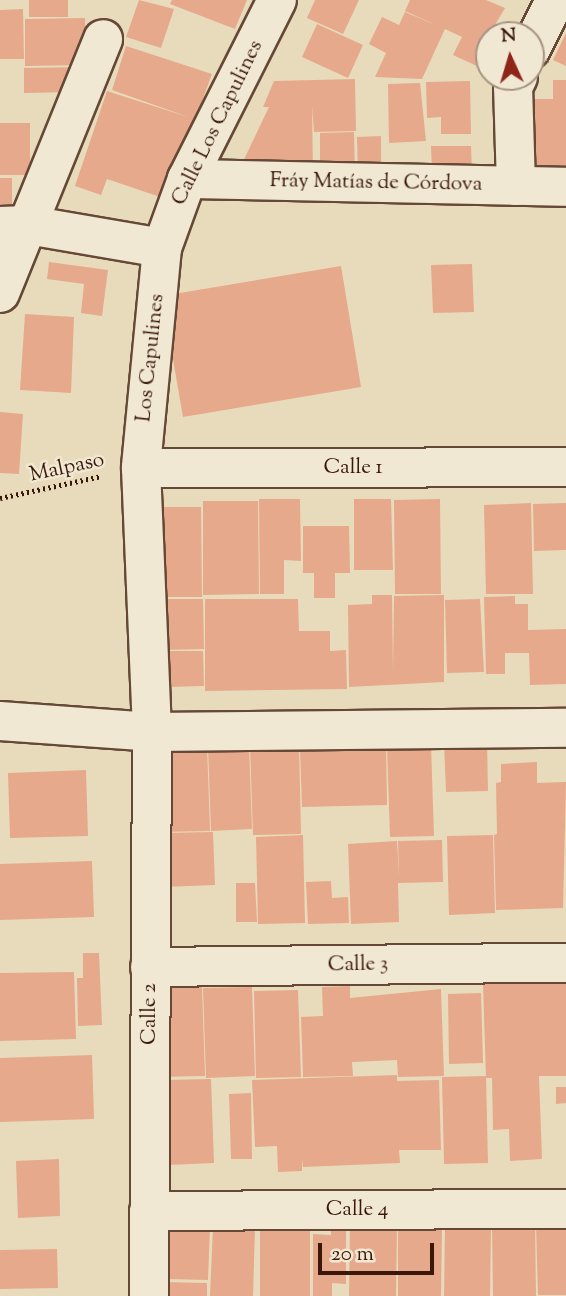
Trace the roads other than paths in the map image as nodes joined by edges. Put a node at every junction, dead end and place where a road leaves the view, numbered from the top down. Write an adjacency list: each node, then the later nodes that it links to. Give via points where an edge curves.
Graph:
1 (277, 0): 6 (street, Calle Los Capulines)
2 (555, 0): 3 (street)
3 (545, 21)
4 (103, 39): 9 (street)
5 (513, 91): 7 (street)
6 (187, 178): 7 (street, Fráy Matías de Córdova); 10 (street, Calle Los Capulines)
7 (516, 186): 8 (street, Fráy Matías de Córdova)
8 (566, 187)
9 (14, 225): 10 (street); 11 (street)
10 (162, 247): 13 (street, Los Capulines)
11 (0, 293)
12 (566, 467): 13 (street, Calle 1)
13 (141, 468): 16 (street, Calle 2)
14 (0, 721): 16 (street)
15 (566, 728): 16 (street)
16 (152, 732): 18 (street, Calle 2)
17 (566, 963): 18 (street, Calle 3)
18 (150, 968): 20 (street, Calle 2)
19 (566, 1209): 20 (street, Calle 4)
20 (149, 1211): 21 (street, Calle 2)
21 (149, 1296)

